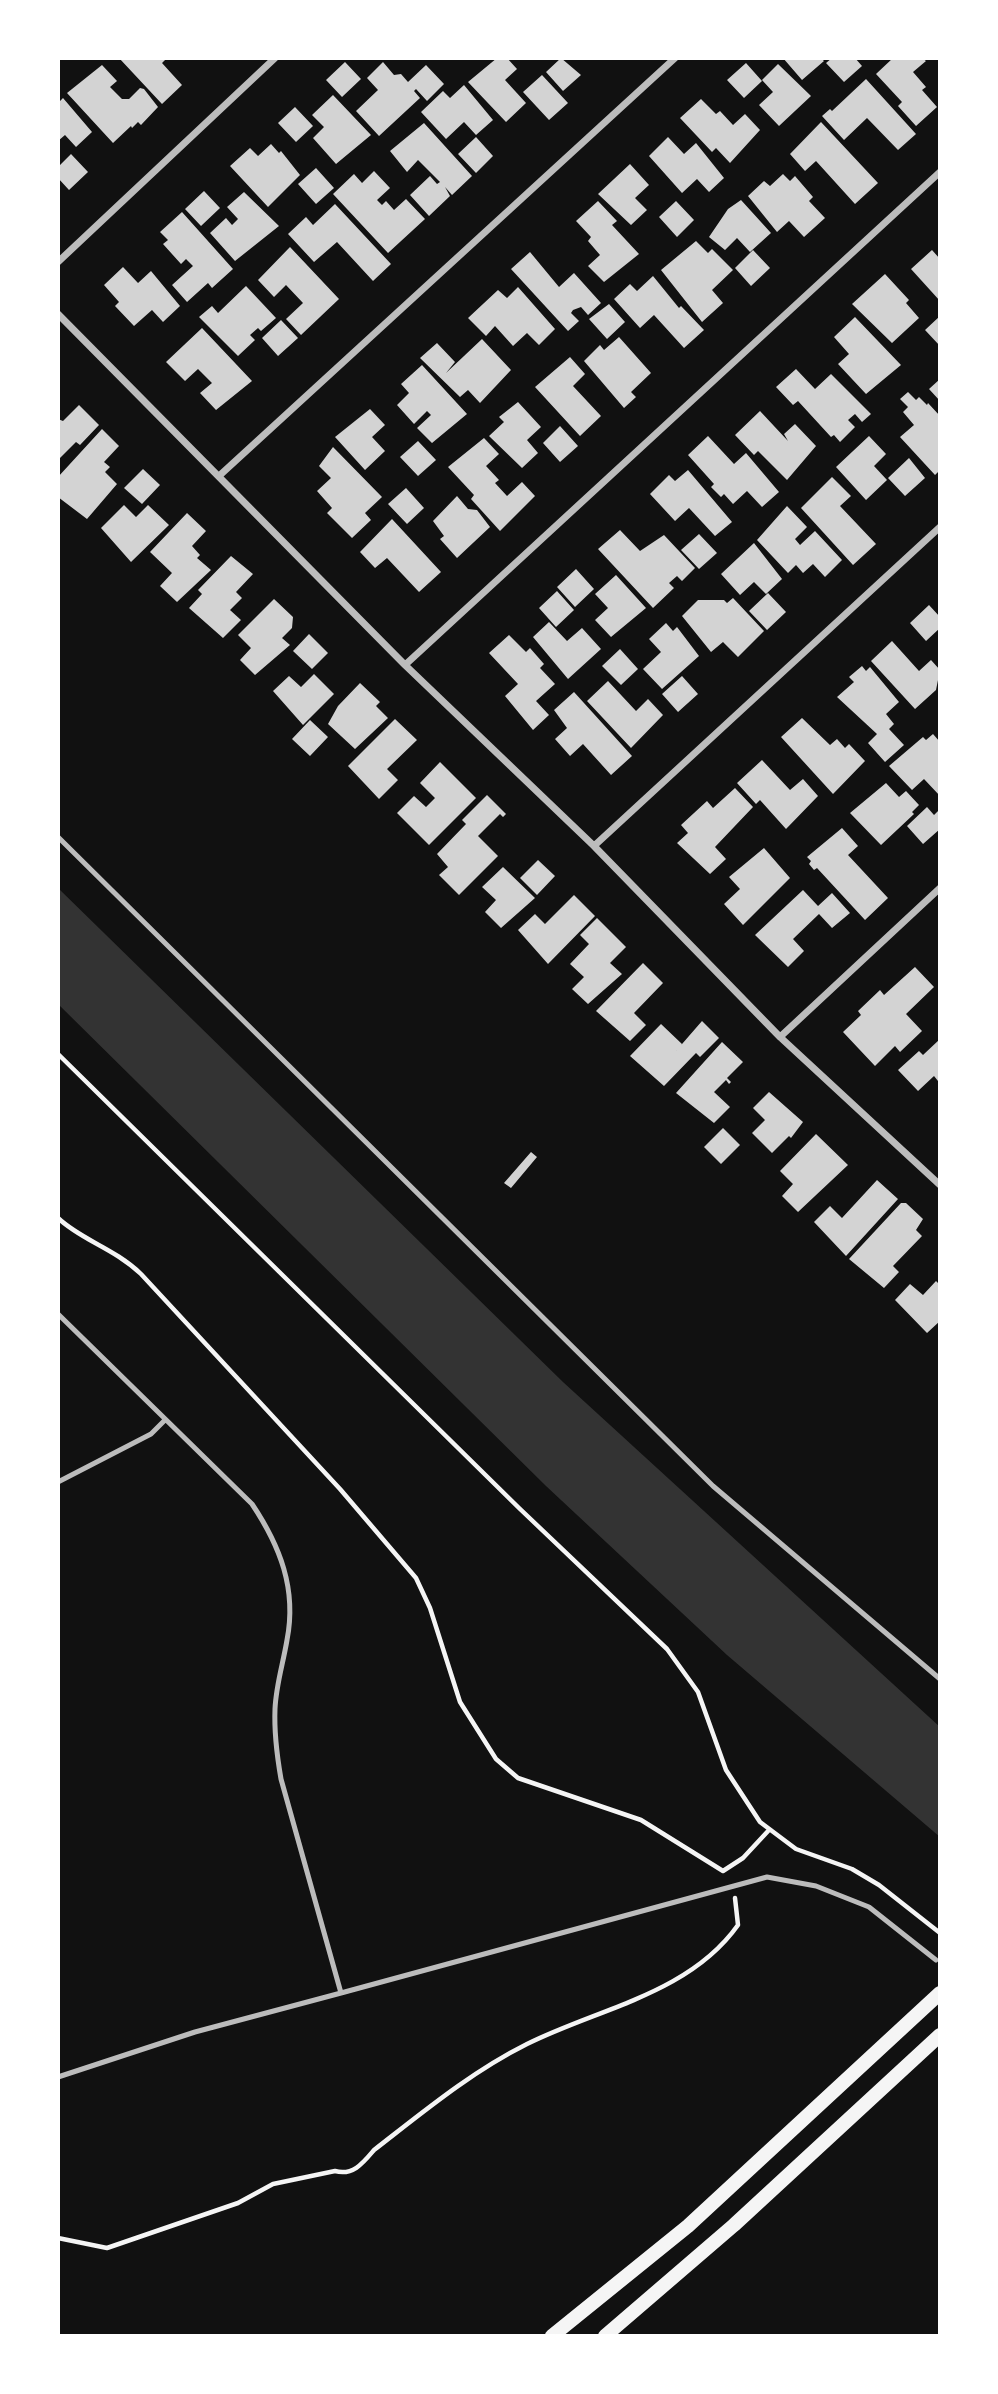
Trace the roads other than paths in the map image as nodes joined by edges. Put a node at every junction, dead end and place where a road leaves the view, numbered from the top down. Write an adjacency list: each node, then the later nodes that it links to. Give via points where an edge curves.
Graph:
1 (275, 58): 4 (street)
2 (675, 58): 6 (street)
3 (940, 172): 8 (street)
4 (58, 262)
5 (58, 314): 6 (street)
6 (219, 476): 8 (street)
7 (940, 527): 10 (street)
8 (405, 666): 10 (street)
9 (58, 837): 17 (lane, via 713,1486)
10 (594, 846): 12 (street)
11 (940, 888): 12 (street)
12 (780, 1037): 13 (street)
13 (940, 1185)
14 (58, 1314): 15 (lane)
15 (165, 1420): 16 (lane, via 151,1434); 19 (lane, via 252,1504 271,1531 286,1569 290,1603 276,1699 276,1750)
16 (58, 1482)
17 (940, 1679)
18 (936, 1960): 19 (lane, via 869,1907 816,1886 767,1877)
19 (341, 1993): 22 (lane, via 195,2032)
20 (940, 1993): 23 (main road, via 688,2227)
21 (940, 2035): 24 (main road, via 734,2225)
22 (58, 2077)
23 (552, 2336)
24 (605, 2336)

